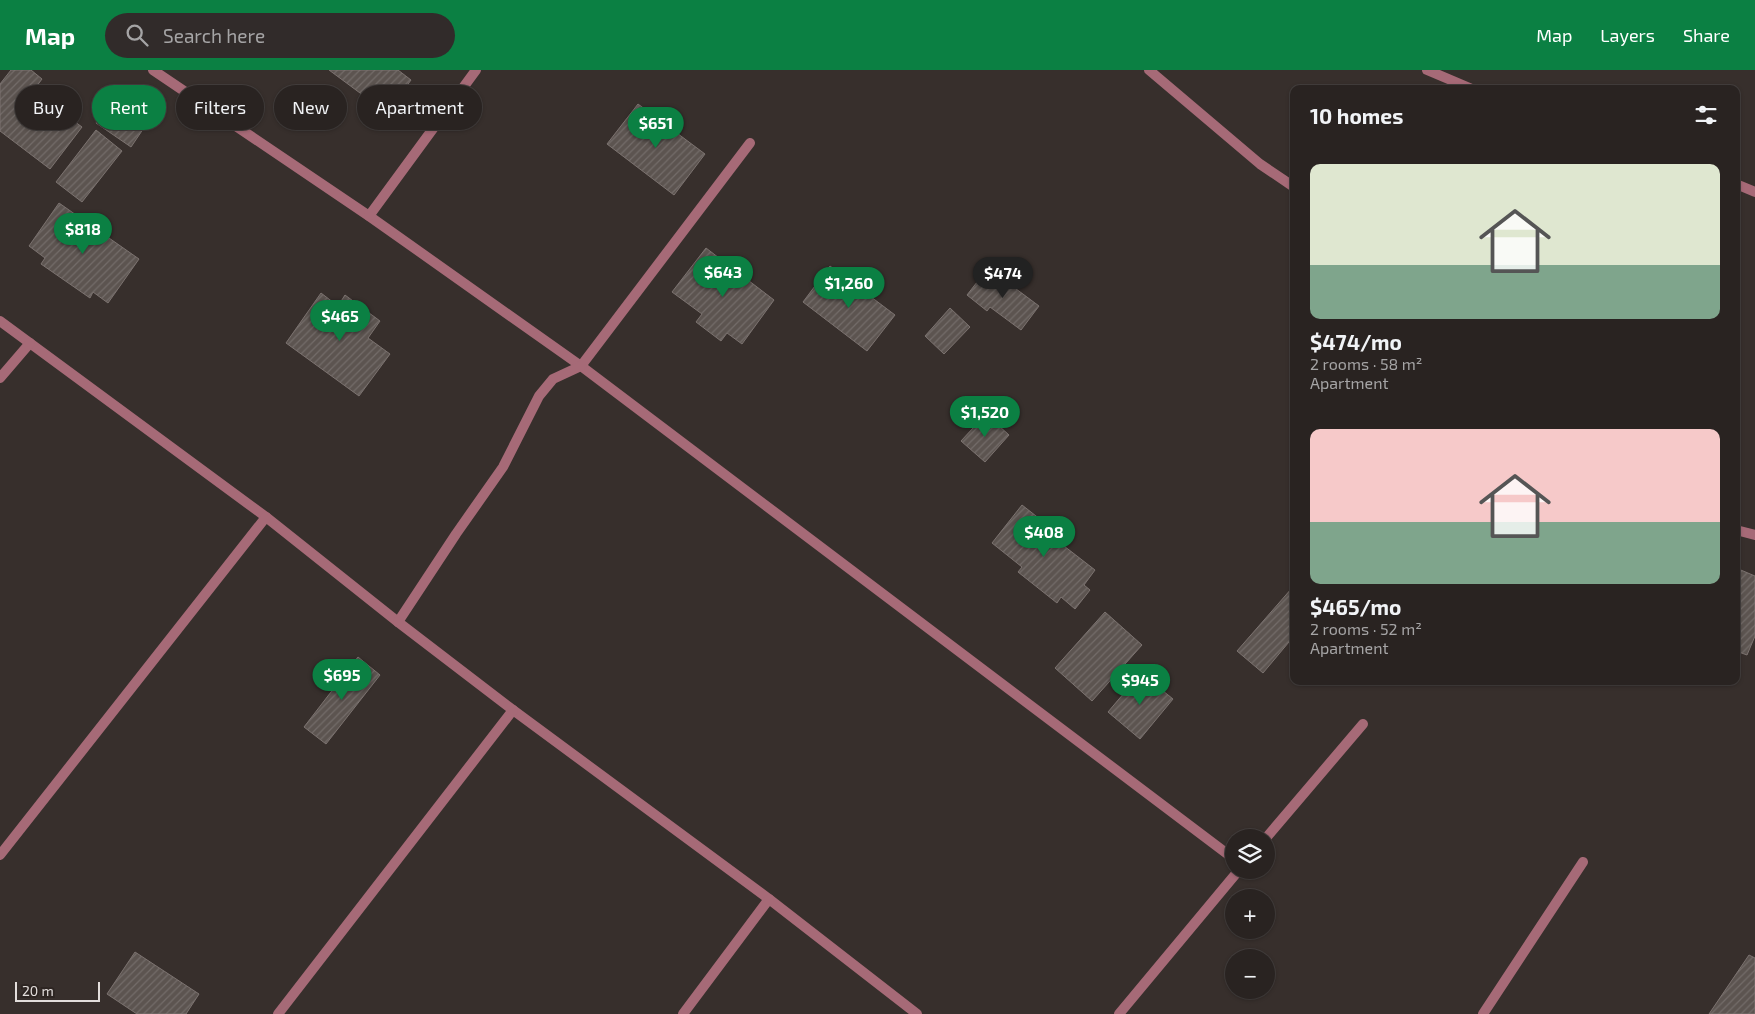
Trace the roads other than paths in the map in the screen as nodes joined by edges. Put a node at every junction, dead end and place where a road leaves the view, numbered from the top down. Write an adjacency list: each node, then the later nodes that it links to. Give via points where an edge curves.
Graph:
1 (153, 70): 10 (street)
2 (476, 70): 10 (street)
3 (1148, 70): 7 (street, via 1260,164)
4 (1427, 70): 5 (street)
5 (1463, 85)
6 (750, 143): 13 (street)
7 (1290, 184)
8 (1740, 186): 9 (street)
9 (1755, 192)
10 (368, 216): 13 (street)
11 (0, 322): 12 (street)
12 (30, 342): 14 (street); 15 (street)
13 (581, 366): 18 (street, via 553,379 539,396 503,467); 22 (street)
14 (0, 378)
15 (266, 517): 18 (street); 23 (street)
16 (1740, 531): 17 (street)
17 (1755, 535)
18 (398, 622): 19 (street)
19 (513, 710): 26 (street); 27 (street)
20 (1363, 724): 21 (street)
21 (1274, 829)
22 (1225, 852)
23 (0, 855)
24 (1582, 862): 31 (street)
25 (1232, 879): 30 (street)
26 (769, 899): 28 (street); 29 (street)
27 (278, 1014)
28 (683, 1014)
29 (917, 1014)
30 (1119, 1014)
31 (1484, 1014)

